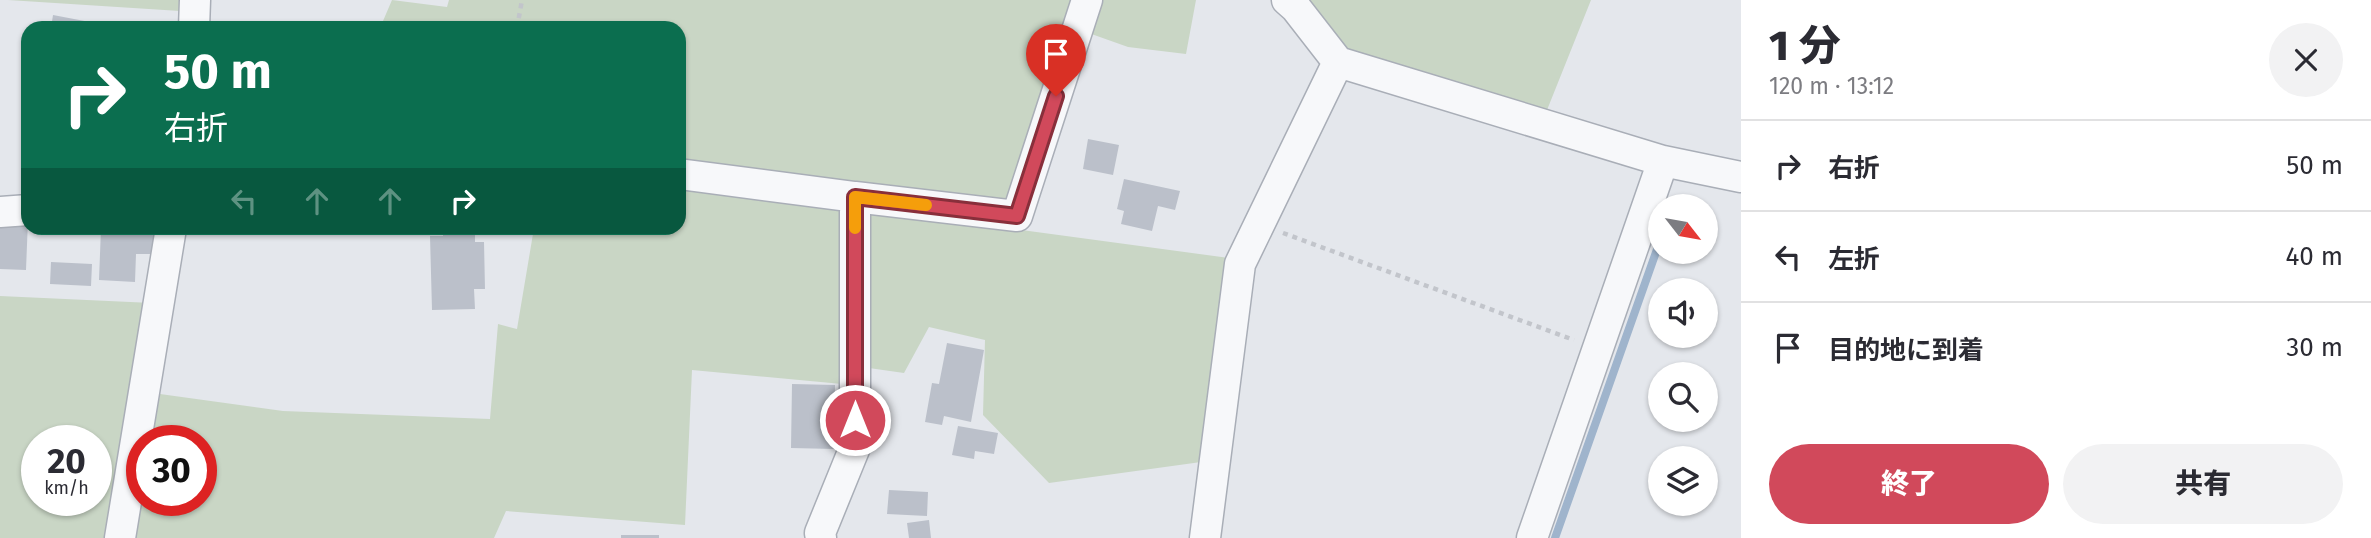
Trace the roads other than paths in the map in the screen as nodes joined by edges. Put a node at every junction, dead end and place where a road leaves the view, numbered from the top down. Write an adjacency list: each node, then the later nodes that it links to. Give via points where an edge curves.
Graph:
1 (195, 0): 4 (street)
2 (1087, 0): 9 (street, via 1017,216)
3 (1287, 0): 5 (street)
4 (194, 21)
5 (1338, 62): 6 (street); 15 (street, via 1240,264)
6 (1663, 161): 8 (street); 16 (street)
7 (686, 175): 9 (street)
8 (1741, 177)
9 (855, 197): 14 (street, via 855,447)
10 (21, 210): 11 (street)
11 (0, 212)
12 (170, 235): 13 (street)
13 (120, 538)
14 (821, 538)
15 (1205, 538)
16 (1532, 538)

